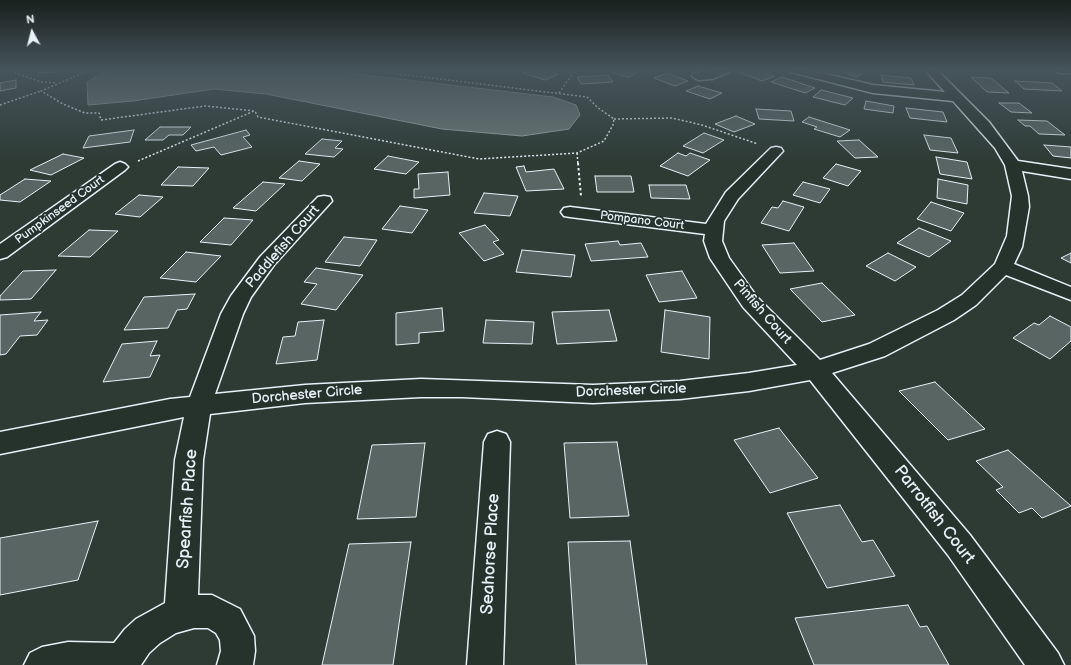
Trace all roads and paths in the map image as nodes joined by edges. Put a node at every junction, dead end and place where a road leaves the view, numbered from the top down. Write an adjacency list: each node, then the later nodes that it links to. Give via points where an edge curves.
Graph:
1 (12, 101): 5 (path)
2 (58, 101): 6 (path, via 85,113 99,113 102,120 205,106)
3 (591, 101): 7 (path)
4 (960, 101): 10 (street, Dorchester Circle, via 993,135)
5 (0, 105)
6 (255, 111): 9 (path, via 258,117 479,159); 11 (path, via 153,156)
7 (614, 119): 8 (path, via 672,118 702,125); 9 (path, via 614,125 604,141)
8 (776, 151): 15 (street, via 732,196 715,221)
9 (576, 152): 14 (path, via 581,199)
10 (1013, 165): 12 (street); 17 (street, Dorchester Circle, via 1020,207 1013,248)
11 (120, 167): 16 (street, Pumpkinseed Court)
12 (1071, 174)
13 (324, 201): 20 (street, Paddlefish Court, via 267,260 241,296)
14 (570, 212): 15 (street, Pompano Court)
15 (713, 230): 19 (street, Pinfish Court, via 720,258 738,287 768,322)
16 (0, 253)
17 (1003, 267): 18 (street); 19 (street, Dorchester Circle, via 969,300 946,315 877,350)
18 (1071, 294)
19 (816, 370): 20 (street, Dorchester Circle, via 748,382 657,391 593,394 462,388 392,388); 28 (street, Parrotfish Court, via 959,545)
20 (199, 405): 22 (street, Dorchester Circle, via 116,418); 23 (street, Spearfish Place, via 189,460)
21 (496, 442): 27 (street, Seahorse Place)
22 (0, 443)
23 (181, 614): 24 (street, via 148,631); 26 (street, via 194,611 212,612 228,621 237,636 238,651)
24 (120, 663): 25 (street, via 68,659)
25 (42, 665)
26 (235, 665)
27 (485, 665)
28 (1046, 665)

